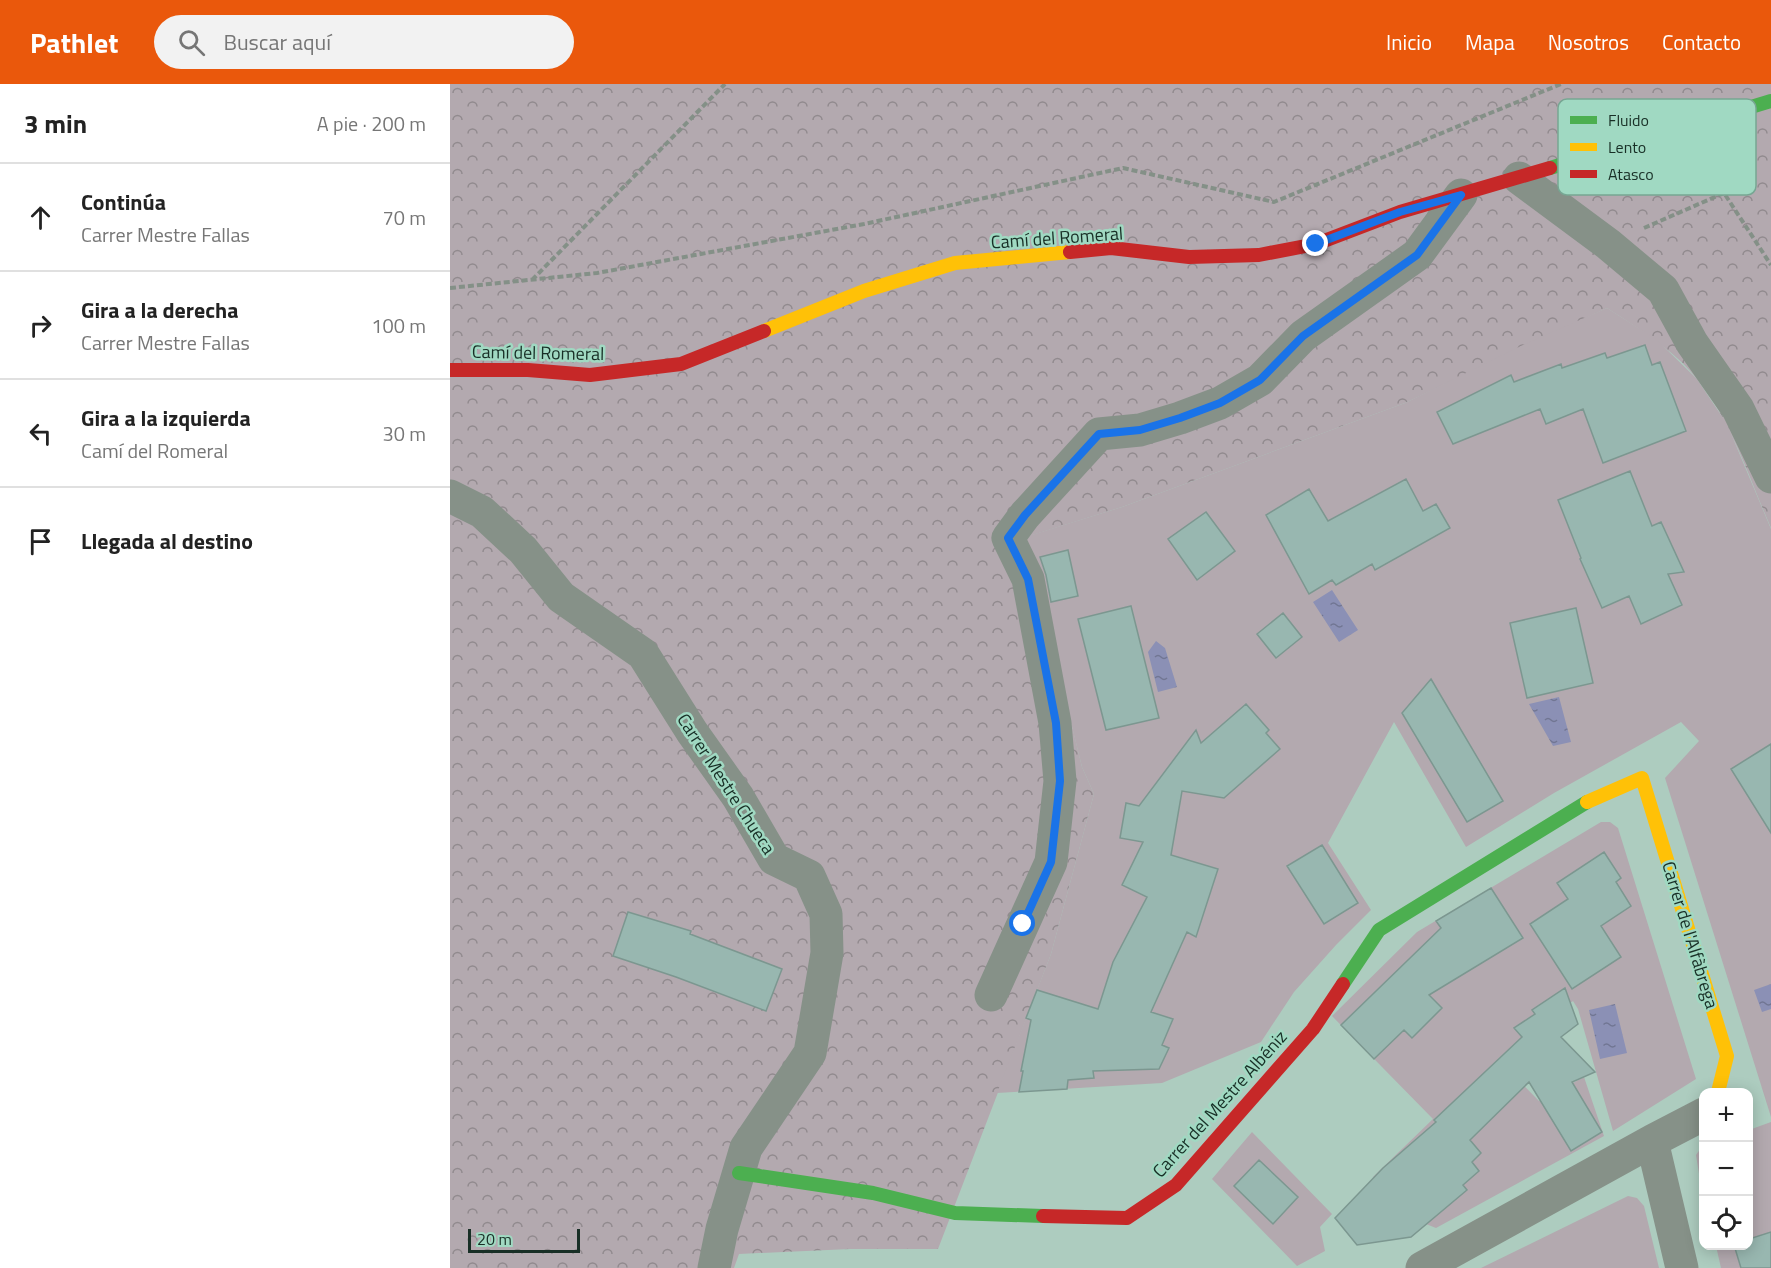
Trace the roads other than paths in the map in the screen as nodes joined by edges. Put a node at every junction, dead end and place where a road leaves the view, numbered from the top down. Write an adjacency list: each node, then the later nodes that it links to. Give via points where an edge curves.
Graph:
1 (1771, 101): 2 (street, Camí del Romeral)
2 (1756, 106)
3 (1558, 166): 4 (street, Camí del Romeral)
4 (1519, 178): 5 (street, Camí del Romeral); 7 (street, via 1608,244 1663,291 1692,343 1738,409)
5 (1461, 195): 6 (street, Camí del Romeral, via 1400,212 1316,244 1259,255 1189,257 1111,248 955,263 864,291 681,364 590,375); 10 (street, via 1417,255 1303,336 1260,380 1220,403 1180,418 1140,430 1099,434 1008,538 1028,579 1056,723 1060,781 1051,862)
6 (450, 370)
7 (1771, 477)
8 (450, 496): 14 (street, Carrer Mestre Chueca, via 482,512 523,550 561,597 643,654 738,797 774,859 809,876 826,914 826,953 810,1053 746,1148)
9 (1642, 778): 11 (street, Carrer de l'Alfàbrega, via 1726,1056); 14 (street, Carrer del Mestre Albéniz, via 1582,804 1379,930 1305,1037 1176,1185 1126,1218 956,1213 873,1193)
10 (991, 994)
11 (1719, 1088)
12 (1699, 1117): 13 (street)
13 (1652, 1141): 16 (street); 17 (street)
14 (739, 1173): 15 (street, Carrer Mestre Chueca)
15 (714, 1268)
16 (1422, 1268)
17 (1682, 1268)

